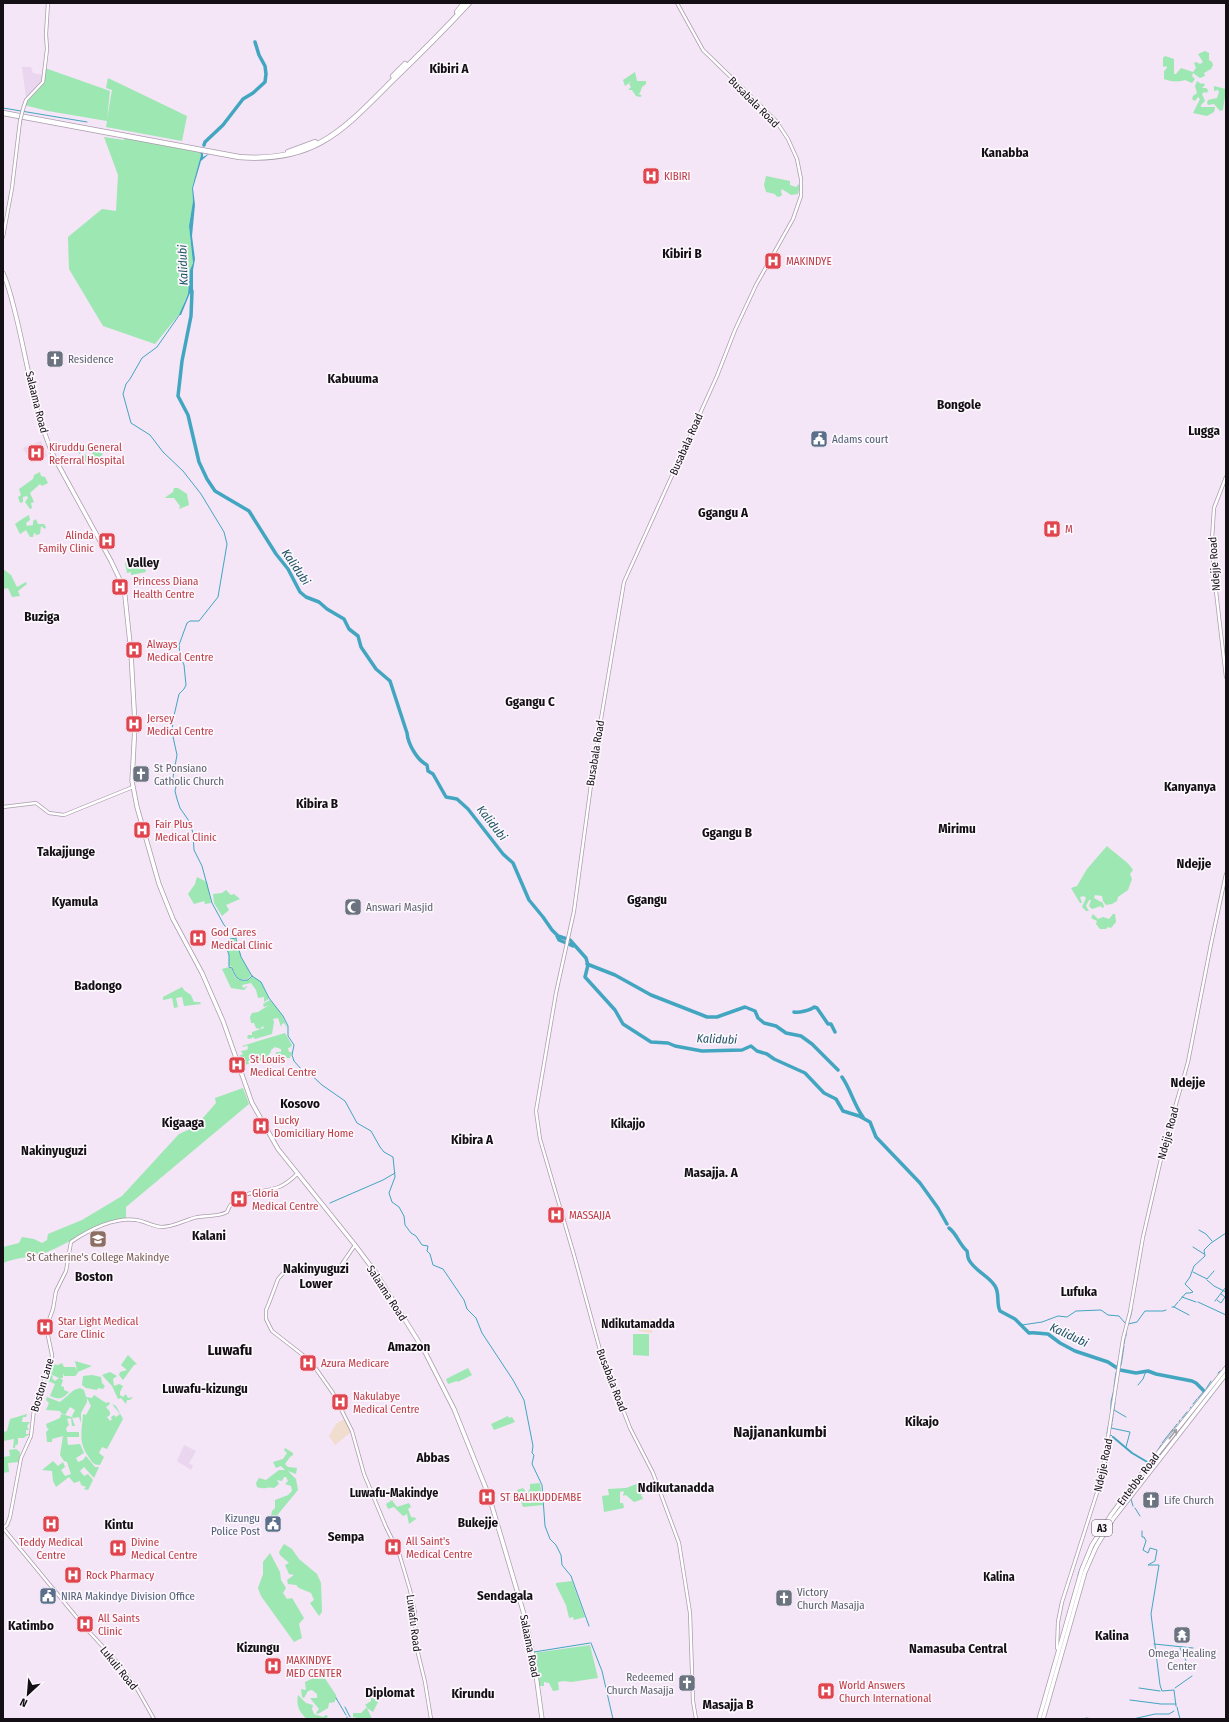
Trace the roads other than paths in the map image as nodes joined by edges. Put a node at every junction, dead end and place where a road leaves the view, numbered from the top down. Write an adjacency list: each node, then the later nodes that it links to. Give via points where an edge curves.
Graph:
1 (48, 3): 7 (street, bridge, via 43,82 26,100 23,109)
2 (464, 3): 6 (highway, via 362,108 336,130 314,143 286,153)
3 (469, 3): 6 (highway, via 357,116 331,137 292,154 265,158)
4 (677, 3): 25 (street, Busabala Road, via 703,50 782,129 800,166 801,196 792,219 735,330 721,367 624,582 594,756 574,911 536,1111 538,1130 600,1350 679,1543 690,1613)
5 (3, 111): 6 (highway)
6 (239, 156)
7 (3, 237)
8 (3, 273): 11 (main road, Salaama Road, via 17,319 46,440 105,549 125,596 135,725)
9 (1226, 477): 10 (street, Ndejje Road, via 1214,508 1212,539)
10 (1226, 677)
11 (133, 787): 12 (street, via 66,815 49,813 36,803); 14 (main road, Salaama Road, via 143,829 177,928 202,973 233,1046 254,1108 278,1149)
12 (3, 807)
13 (1226, 874): 21 (street, Ndejje Road, via 1188,1062 1164,1146 1143,1237 1102,1477 1062,1602 1058,1622)
14 (297, 1174): 15 (main road, Salaama Road); 20 (street, Boston Lane, via 281,1186 237,1198 227,1212 222,1214 197,1217 162,1227 136,1220 117,1221 92,1229 71,1242 66,1271 56,1291 48,1323 52,1355 34,1409 31,1436 21,1458 10,1516)
15 (355, 1246): 23 (street, Luwafu Road, via 340,1267 285,1270 278,1279 266,1312 266,1319 272,1331 314,1366 333,1393 352,1431 364,1474 399,1554 410,1590 414,1608 416,1646); 24 (main road, Salaama Road, via 403,1315 462,1426 489,1496 526,1621)
16 (1226, 1368): 18 (main road, Entebbe Road / A3)
17 (1226, 1374): 19 (main road, Entebbe Road / A3)
18 (1188, 1414): 19 (main road); 21 (main road, Entebbe Road / A3, one-way to 18, via 1082,1570 1092,1545 1111,1515)
19 (1192, 1418): 21 (main road, Entebbe Road / A3, via 1113,1519 1096,1547 1085,1572)
20 (3, 1528): 22 (street, Lukuli Road, via 116,1661 136,1687)
21 (1060, 1650): 26 (main road, Entebbe Road / A3); 27 (main road, Entebbe Road / A3)
22 (154, 1719)
23 (431, 1719)
24 (542, 1719)
25 (696, 1719)
26 (1040, 1719)
27 (1043, 1719)

